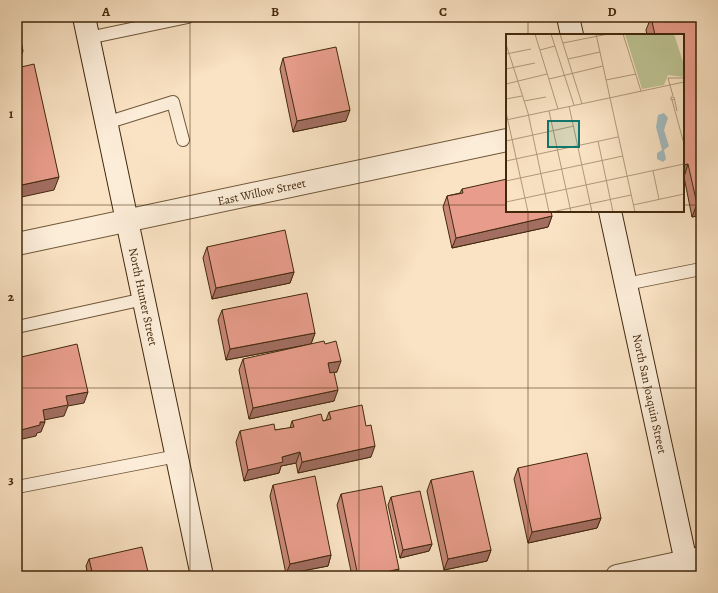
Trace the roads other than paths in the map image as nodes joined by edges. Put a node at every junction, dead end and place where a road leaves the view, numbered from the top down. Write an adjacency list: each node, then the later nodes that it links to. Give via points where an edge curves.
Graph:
1 (188, 17): 3 (lane)
2 (568, 17): 4 (street)
3 (86, 27): 5 (street, North Hunter Street)
4 (572, 34)
5 (106, 123): 6 (lane, via 173,102); 9 (street, North Hunter Street)
6 (183, 140)
7 (506, 140): 9 (street, East Willow Street)
8 (610, 212): 12 (street, North San Joaquin Street)
9 (127, 221): 10 (street, East Willow Street); 13 (street, North Hunter Street)
10 (17, 244)
11 (701, 269): 12 (lane)
12 (626, 284): 17 (street, North San Joaquin Street)
13 (144, 299): 14 (lane); 15 (street, North Hunter Street)
14 (17, 328)
15 (177, 456): 16 (lane); 18 (street, North Hunter Street)
16 (17, 487)
17 (692, 565): 19 (street)
18 (202, 576)
19 (617, 576)

